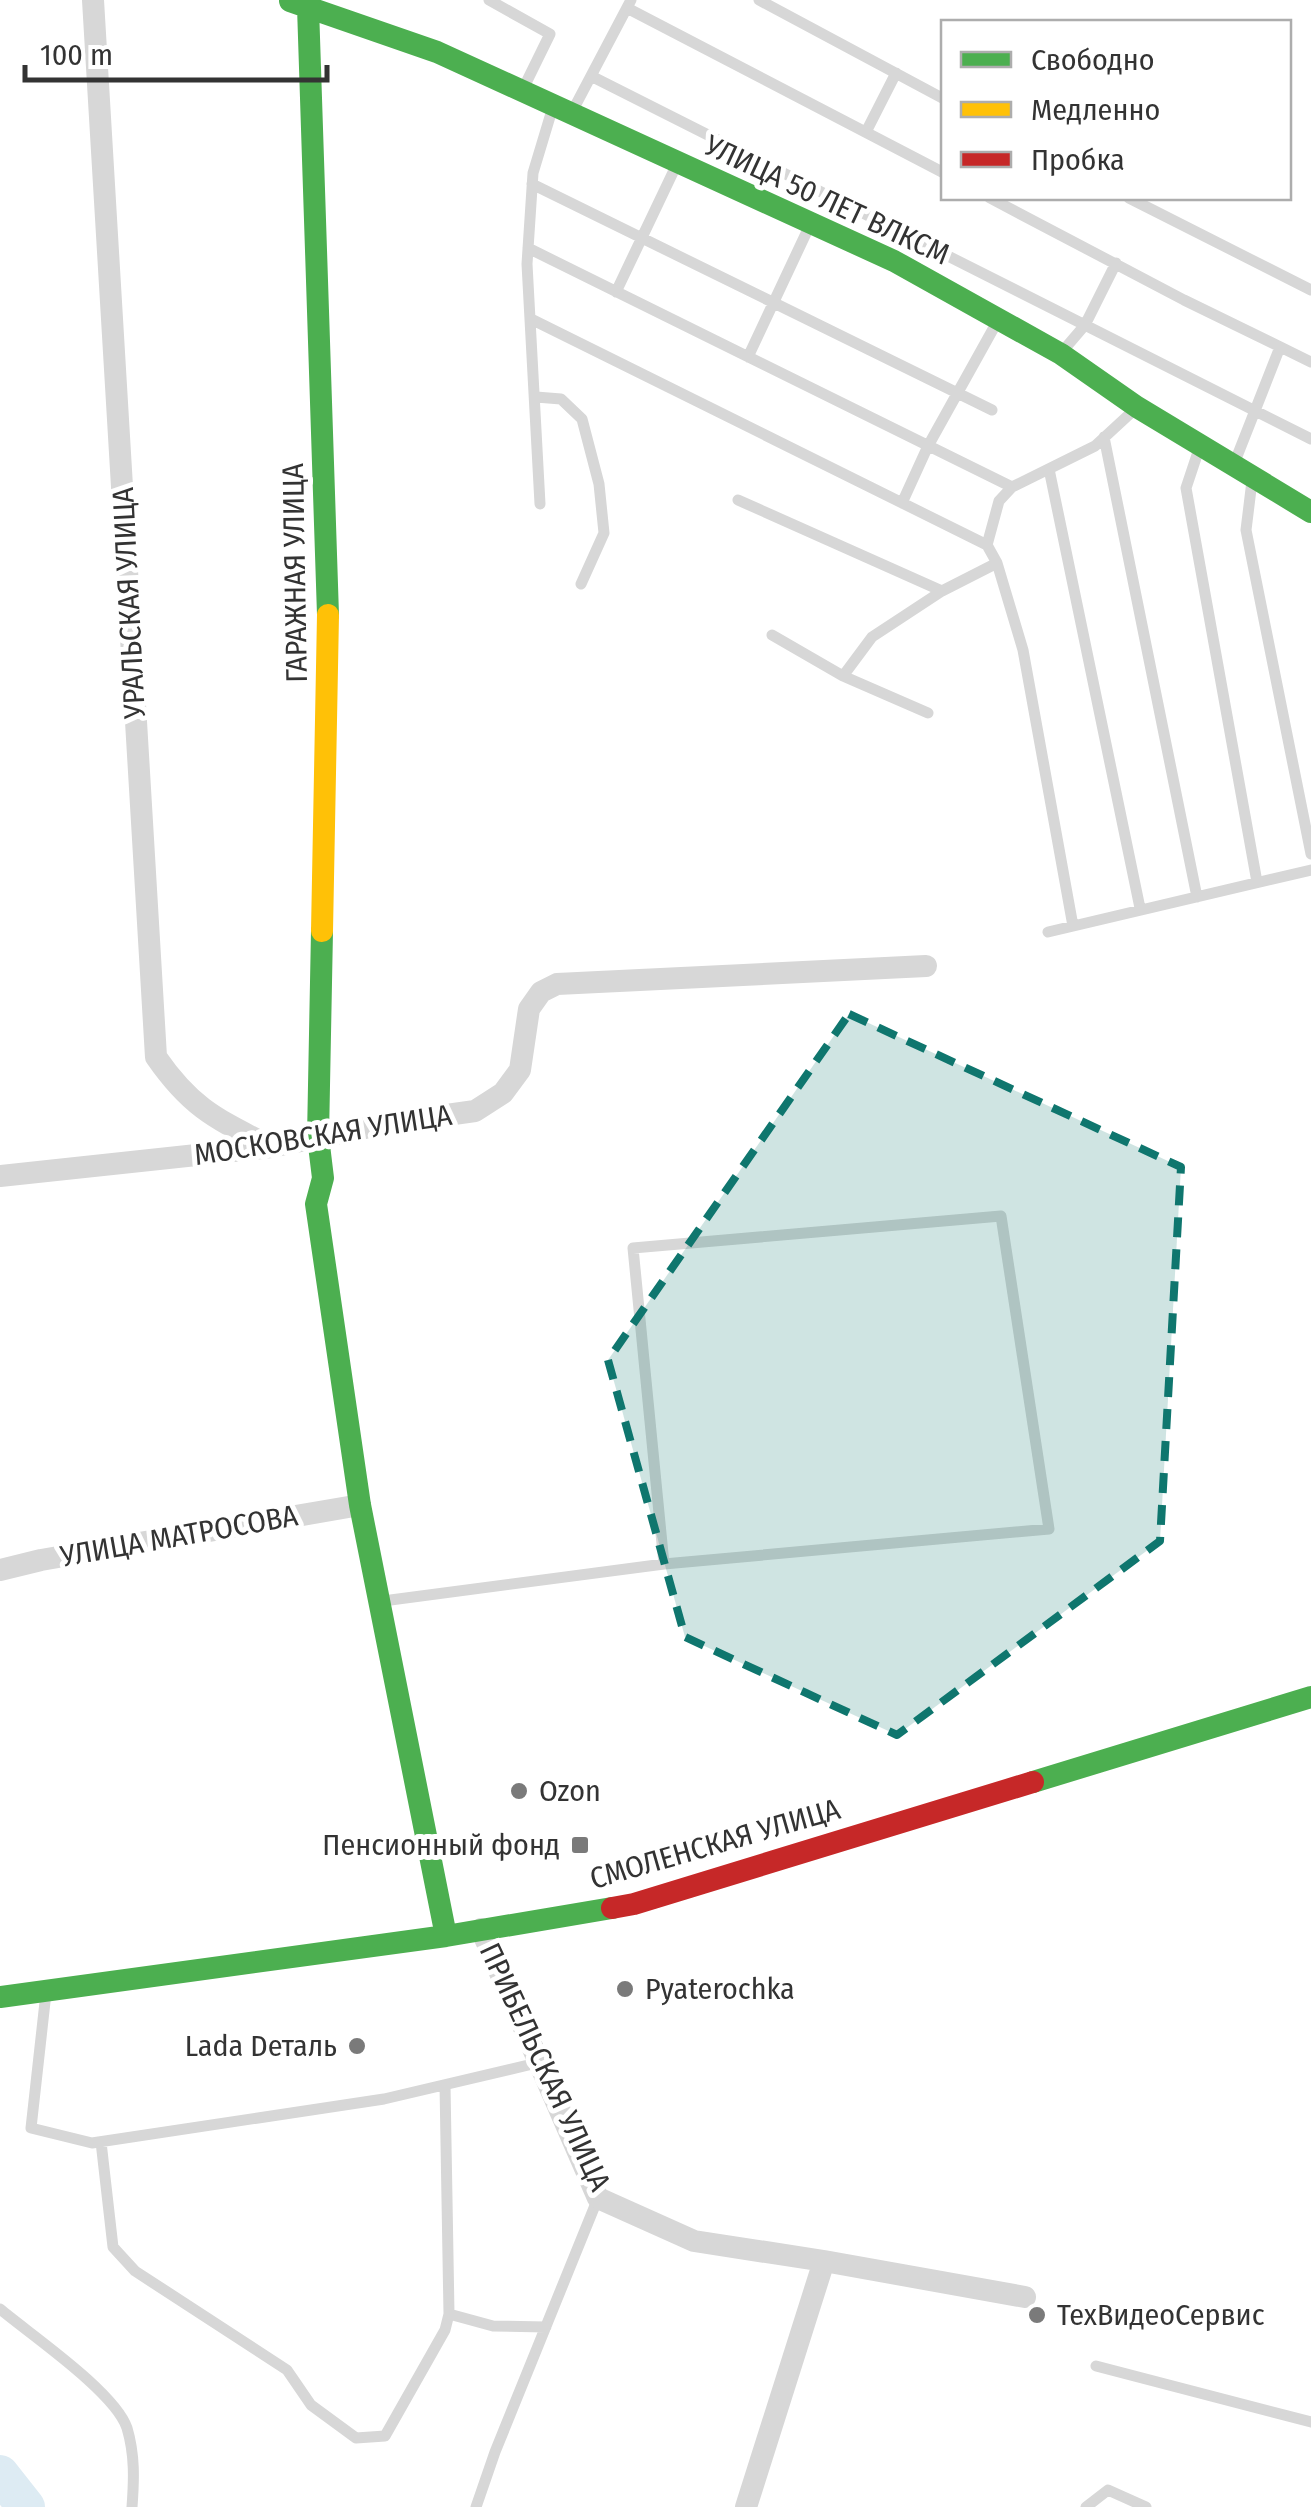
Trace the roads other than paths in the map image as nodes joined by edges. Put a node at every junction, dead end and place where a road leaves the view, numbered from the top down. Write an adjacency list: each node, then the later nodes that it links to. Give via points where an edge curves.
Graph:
1 (93, 0): 63 (street, УРАЛЬСКАЯ УЛИЦА, via 156,1057 178,1089 208,1114)
2 (489, 0): 8 (lane, via 550,34)
3 (758, 0): 6 (lane)
4 (298, 4): 8 (street, УЛИЦА 50 ЛЕТ ВЛКСМ, via 436,52); 62 (street, ГАРАЖНАЯ УЛИЦА, via 329,582)
5 (629, 4): 7 (lane); 11 (lane)
6 (896, 74): 9 (lane); 11 (lane)
7 (591, 76): 10 (lane); 26 (lane)
8 (522, 91): 10 (street, УЛИЦА 50 ЛЕТ ВЛКСМ)
9 (941, 97)
10 (562, 110): 12 (street, УЛИЦА 50 ЛЕТ ВЛКСМ); 14 (lane)
11 (866, 132): 13 (lane)
12 (678, 162): 17 (street, УЛИЦА 50 ЛЕТ ВЛКСМ); 18 (lane)
13 (941, 171)
14 (532, 184): 18 (lane); 19 (lane)
15 (994, 200): 20 (lane)
16 (1132, 200): 21 (lane)
17 (810, 223): 23 (lane); 25 (street, УЛИЦА 50 ЛЕТ ВЛКСМ)
18 (642, 238): 22 (lane); 23 (lane)
19 (528, 248): 22 (lane); 24 (lane)
20 (1116, 263): 26 (lane); 27 (lane)
21 (1311, 290)
22 (616, 292): 29 (lane)
23 (774, 302): 29 (lane); 31 (lane)
24 (531, 319): 32 (lane); 44 (lane)
25 (999, 319): 28 (street, УЛИЦА 50 ЛЕТ ВЛКСМ); 31 (lane)
26 (1086, 325): 28 (lane); 35 (lane)
27 (1280, 347): 30 (lane); 35 (lane)
28 (1060, 354): 33 (street, УЛИЦА 50 ЛЕТ ВЛКСМ)
29 (748, 357): 39 (lane)
30 (1311, 362)
31 (957, 393): 34 (lane); 39 (lane)
32 (536, 397): 45 (lane); 49 (lane, via 561,399 582,420 598,484 604,533)
33 (1137, 407): 36 (lane); 38 (street, УЛИЦА 50 ЛЕТ ВЛКСМ)
34 (992, 410)
35 (1253, 410): 37 (lane); 41 (lane)
36 (1104, 437): 40 (lane); 57 (lane)
37 (1311, 439)
38 (1200, 445): 41 (street, УЛИЦА 50 ЛЕТ ВЛКСМ); 56 (lane, via 1186,488)
39 (928, 446): 42 (lane); 44 (lane)
40 (1049, 469): 42 (lane); 58 (lane)
41 (1243, 471): 46 (street, УЛИЦА 50 ЛЕТ ВЛКСМ); 54 (lane, via 1246,530)
42 (1012, 488): 47 (lane, via 999,501)
43 (738, 500): 50 (lane)
44 (902, 503): 47 (lane)
45 (540, 504)
46 (1311, 512)
47 (986, 546): 48 (lane)
48 (997, 563): 50 (lane); 59 (lane, via 1023,650)
49 (581, 584)
50 (942, 591): 52 (lane, via 872,636)
51 (772, 635): 52 (lane)
52 (843, 676): 53 (lane)
53 (928, 713)
54 (1311, 854)
55 (1311, 870): 56 (lane)
56 (1257, 882): 57 (lane)
57 (1197, 897): 58 (lane)
58 (1140, 908): 59 (lane)
59 (1073, 926): 60 (lane)
60 (1048, 932)
61 (926, 966): 62 (street, МОСКОВСКАЯ УЛИЦА, via 557,984 529,1008 520,1070 503,1093 475,1111)
62 (318, 1138): 63 (street, МОСКОВСКАЯ УЛИЦА); 65 (street, ГАРАЖНАЯ УЛИЦА, via 323,1178 316,1204)
63 (270, 1148): 64 (street, МОСКОВСКАЯ УЛИЦА)
64 (0, 1176)
65 (360, 1505): 67 (street, УЛИЦА МАТРОСОВА); 68 (street, ГАРАЖНАЯ УЛИЦА)
66 (664, 1564): 66 (lane, via 633,1248 1001,1216 1049,1529); 68 (lane)
67 (0, 1570)
68 (379, 1602): 71 (street, ГАРАЖНАЯ УЛИЦА)
69 (1311, 1697): 70 (street, СМОЛЕНСКАЯ УЛИЦА, via 634,1904)
70 (481, 1929): 71 (street, СМОЛЕНСКАЯ УЛИЦА); 74 (street, ПРИБЕЛЬСКАЯ УЛИЦА)
71 (446, 1936): 72 (street, СМОЛЕНСКАЯ УЛИЦА)
72 (47, 1990): 73 (street, СМОЛЕНСКАЯ УЛИЦА); 76 (lane, via 30,2128)
73 (0, 1997)
74 (542, 2062): 75 (lane); 77 (street, ПРИБЕЛЬСКАЯ УЛИЦА)
75 (445, 2085): 76 (lane); 81 (lane)
76 (101, 2142): 81 (lane, via 113,2247 135,2271 287,2370 311,2405 356,2438 385,2436)
77 (598, 2198): 78 (street, ПРИБЕЛЬСКАЯ УЛИЦА, via 694,2241); 82 (lane)
78 (824, 2262): 79 (street, ПРИБЕЛЬСКАЯ УЛИЦА); 87 (street)
79 (1025, 2297)
80 (0, 2310): 85 (lane, via 102,2392 126,2424 135,2470)
81 (450, 2314): 82 (lane, via 494,2326)
82 (546, 2327): 86 (lane)
83 (1096, 2366): 84 (lane)
84 (1311, 2422)
85 (132, 2507)
86 (476, 2507)
87 (746, 2507)
88 (1086, 2507): 89 (lane, via 1108,2490)
89 (1146, 2507)

